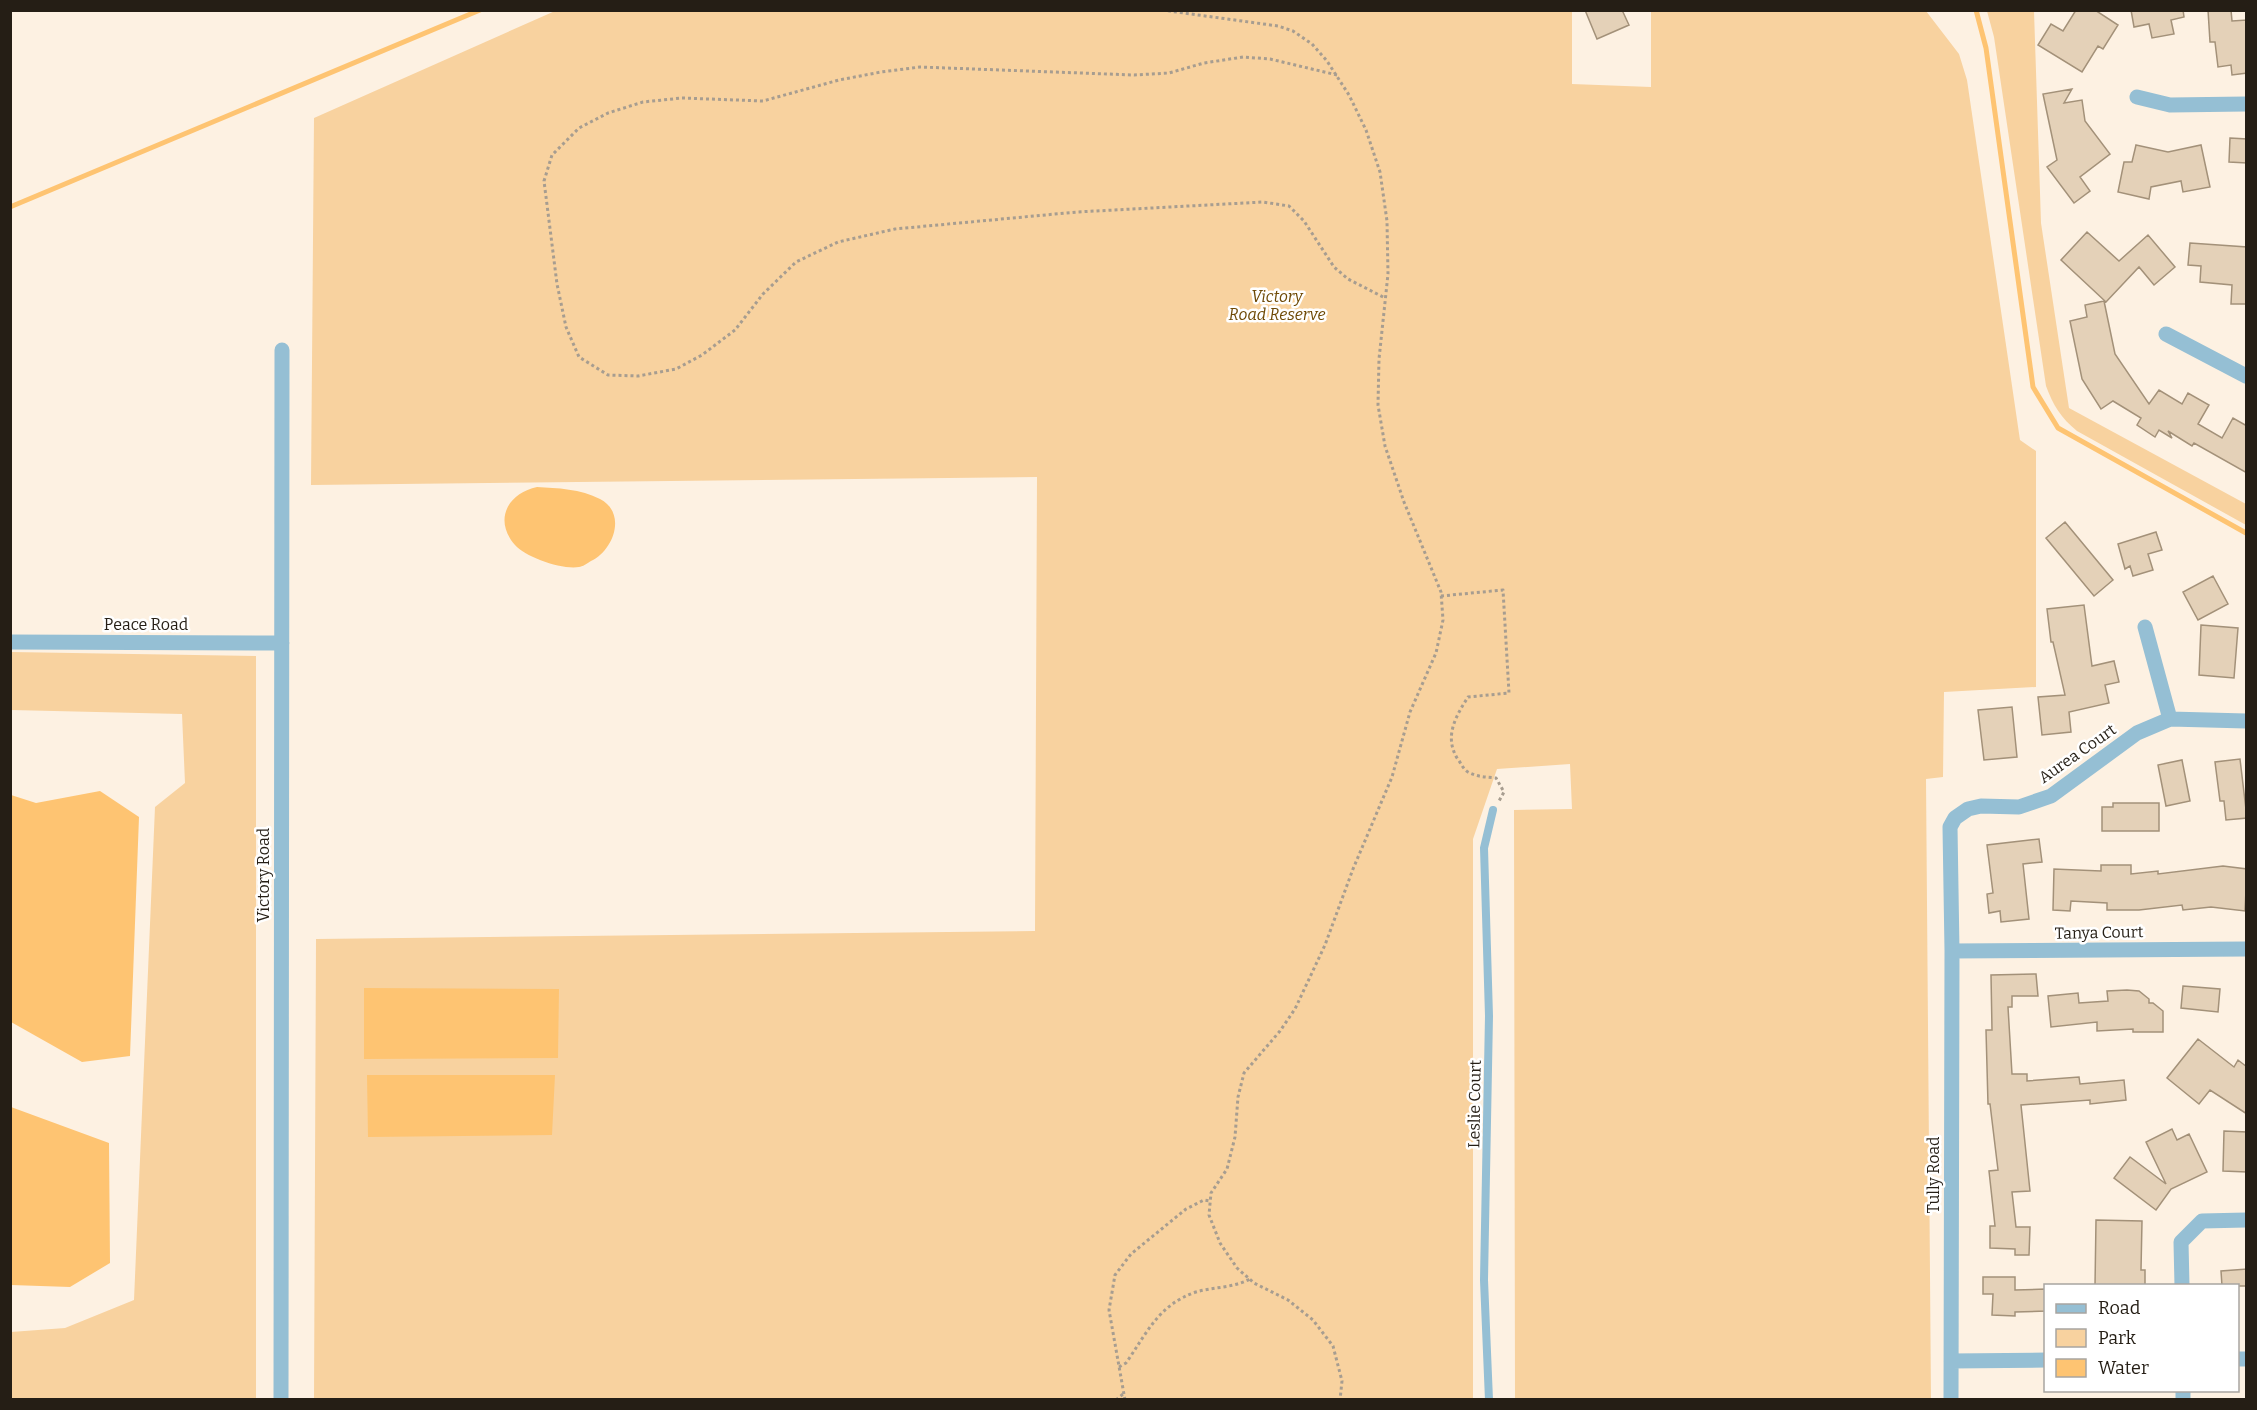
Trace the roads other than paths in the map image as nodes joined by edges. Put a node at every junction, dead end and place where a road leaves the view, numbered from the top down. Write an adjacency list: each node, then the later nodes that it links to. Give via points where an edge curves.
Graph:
1 (2137, 97): 2 (street, via 2170,105)
2 (2247, 104)
3 (2166, 334): 5 (street)
4 (282, 350): 8 (street, Victory Road)
5 (2247, 376)
6 (2145, 627): 9 (street)
7 (10, 642): 8 (street, Peace Road)
8 (282, 643): 18 (street, Victory Road)
9 (2170, 719): 10 (street, Aurea Court); 13 (street, Aurea Court, via 2136,733 2051,796 2019,807 1974,807 1955,818 1950,827)
10 (2247, 721)
11 (1493, 810): 19 (lane, Leslie Court, via 1484,848 1489,1016 1484,1280)
12 (2247, 949): 13 (street, Tanya Court)
13 (1952, 951): 17 (street, Tully Road)
14 (2247, 1220): 15 (street, via 2202,1221 2181,1242)
15 (2182, 1284)
16 (2044, 1360): 17 (street)
17 (1951, 1361): 20 (street, Tully Road)
18 (281, 1400)
19 (1489, 1400)
20 (1951, 1400)

